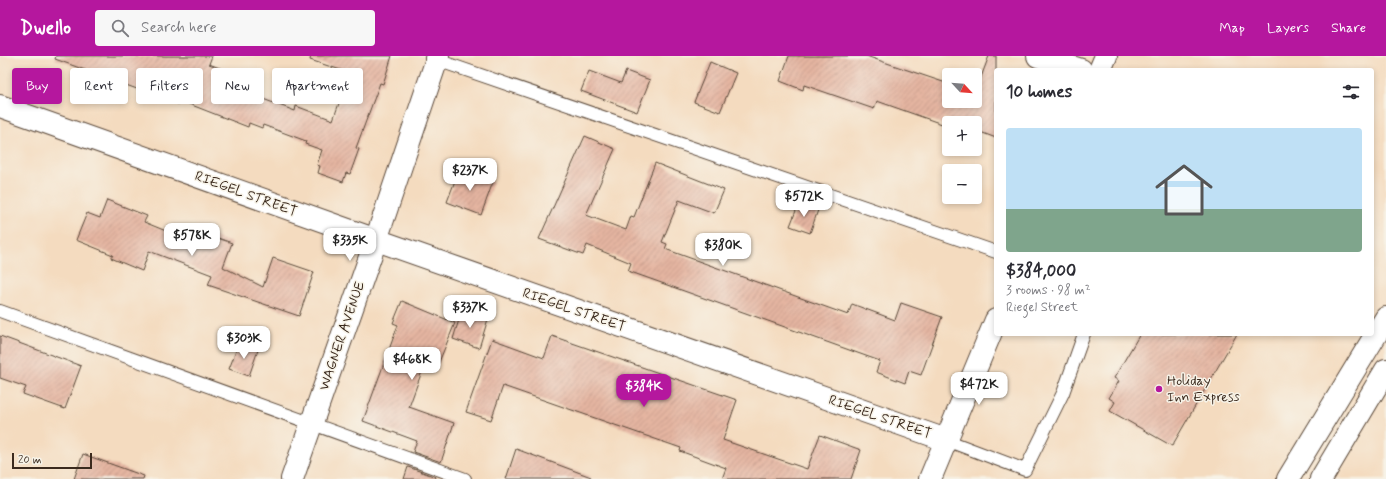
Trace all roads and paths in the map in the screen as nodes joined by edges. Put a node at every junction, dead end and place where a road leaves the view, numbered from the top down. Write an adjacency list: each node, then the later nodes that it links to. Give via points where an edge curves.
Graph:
1 (1038, 56): 4 (main road)
2 (1106, 56): 5 (main road)
3 (433, 57): 7 (main road, WAGNER AVENUE); 8 (lane)
4 (1075, 68)
5 (1101, 68)
6 (0, 106): 7 (main road, RIEGEL STREET)
7 (376, 240): 14 (main road, WAGNER AVENUE); 15 (main road, RIEGEL STREET)
8 (994, 251)
9 (0, 311): 14 (lane)
10 (1386, 318): 19 (main road)
11 (994, 325): 15 (main road)
12 (1083, 336): 15 (lane, via 1063,393 1025,470)
13 (1386, 370): 20 (main road)
14 (312, 422): 16 (main road, WAGNER AVENUE); 17 (lane)
15 (946, 440): 18 (main road)
16 (292, 479)
17 (465, 479)
18 (930, 479)
19 (1288, 479)
20 (1321, 479)

